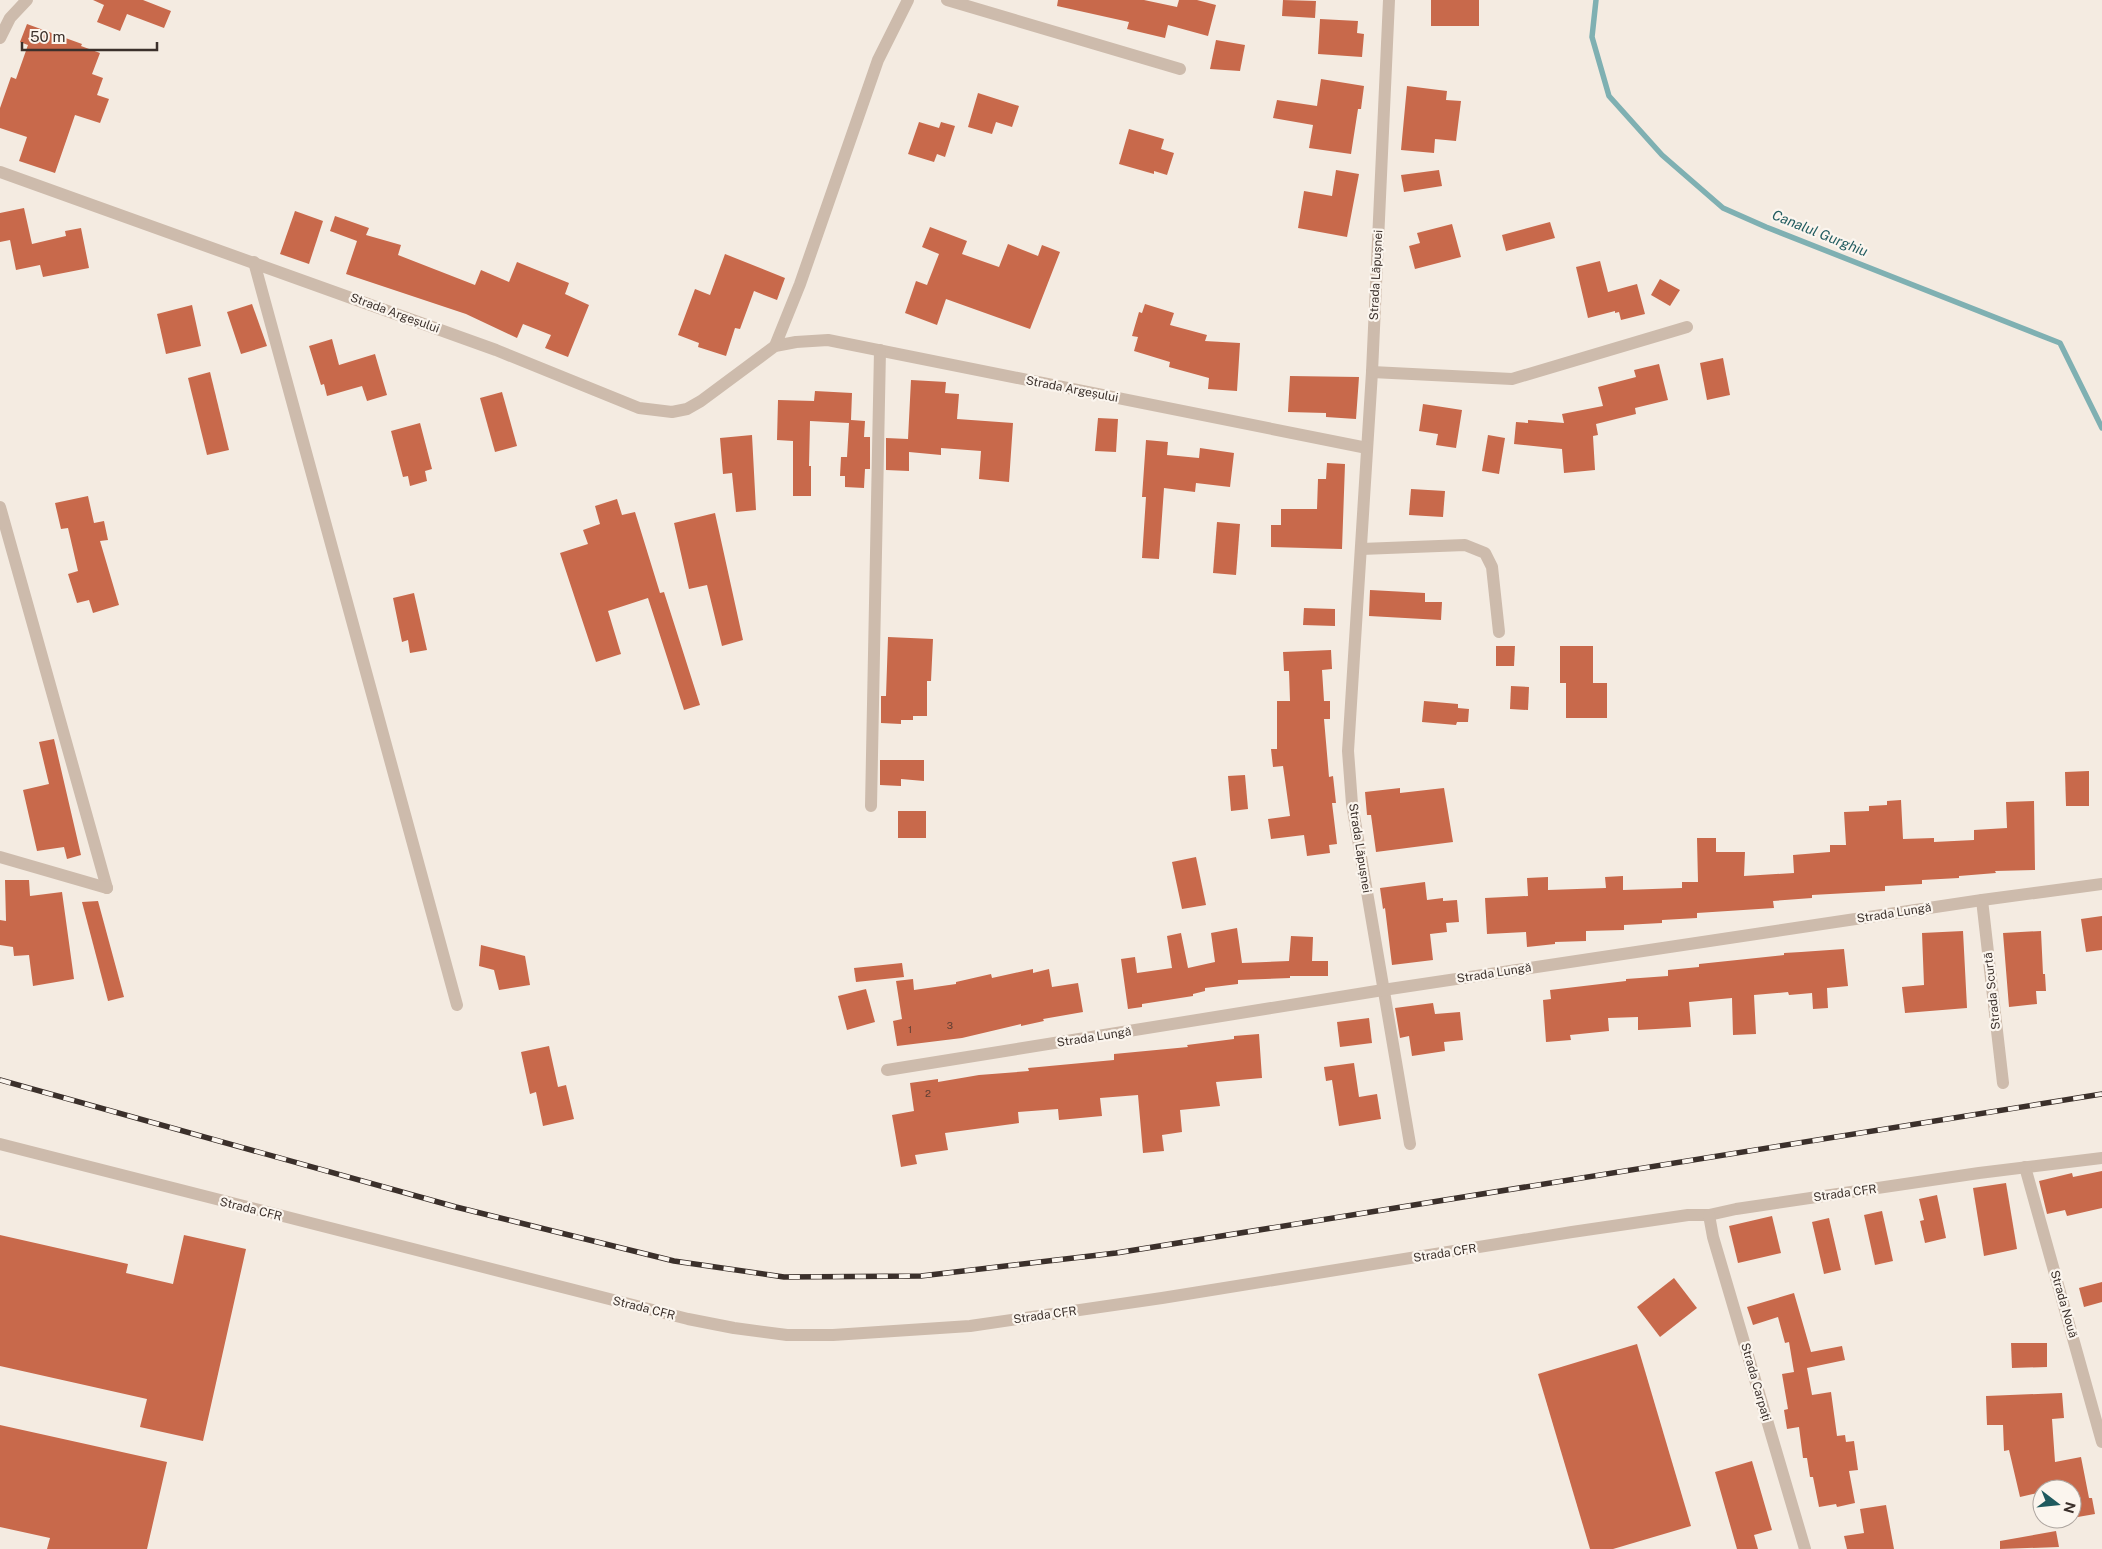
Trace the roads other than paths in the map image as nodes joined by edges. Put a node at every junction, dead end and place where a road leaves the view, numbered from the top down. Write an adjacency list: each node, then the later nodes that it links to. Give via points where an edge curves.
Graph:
1 (27, 0): 5 (street, via 10,18)
2 (908, 0): 10 (street, via 878,60 800,284)
3 (947, 0): 6 (street)
4 (1389, 0): 12 (street, Strada Lăpușnei)
5 (0, 38)
6 (1180, 69)
7 (0, 172): 8 (street, Strada Argeșului)
8 (254, 262): 10 (street, Strada Argeșului, via 496,350 639,408 655,411 687,409); 22 (street)
9 (1687, 327): 12 (street, via 1512,379)
10 (775, 346): 11 (street, Strada Argeșului, via 828,340)
11 (880, 350): 13 (street, Strada Argeșului); 17 (street)
12 (1372, 372): 13 (street, Strada Lăpușnei)
13 (1367, 448): 15 (street, Strada Lăpușnei)
14 (0, 506): 18 (street, via 107,888)
15 (1361, 549): 16 (street, via 1465,544 1485,553 1492,567); 21 (street, Strada Lăpușnei, via 1348,750 1352,804)
16 (1499, 632)
17 (871, 806)
18 (0, 857)
19 (2102, 884): 20 (street, Strada Lungă)
20 (1982, 900): 21 (street, Strada Lungă); 24 (street, Strada Scurtă)
21 (1383, 990): 23 (street, Strada Lungă); 26 (street, Strada Lăpușnei)
22 (457, 1005)
23 (887, 1070)
24 (2003, 1083)
25 (0, 1144): 29 (street, Strada CFR, via 688,1319 787,1335 970,1326 1572,1232 1688,1215)
26 (1410, 1144)
27 (2102, 1158): 28 (street, Strada CFR)
28 (2025, 1167): 29 (street, Strada CFR); 30 (street, Strada Nouă)
29 (1709, 1215): 31 (street, Strada Carpați)
30 (2102, 1442)
31 (1805, 1549)

